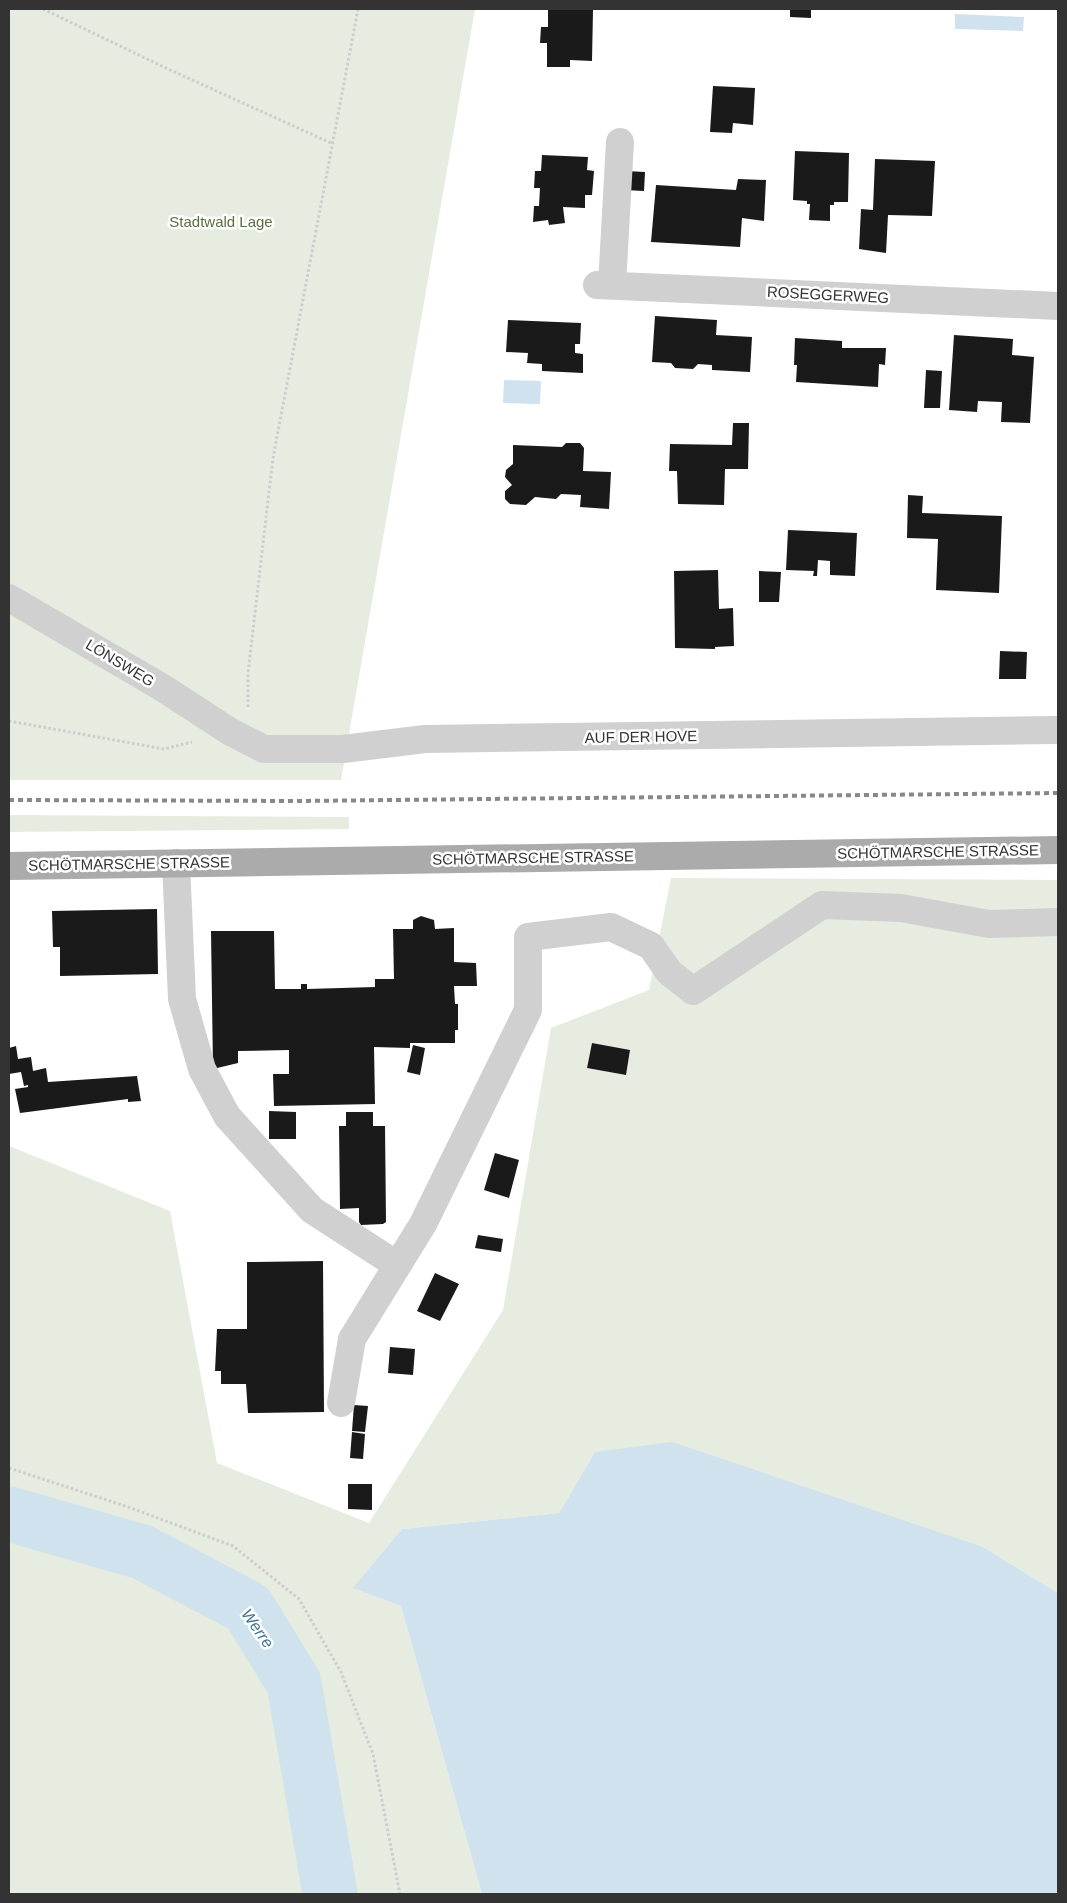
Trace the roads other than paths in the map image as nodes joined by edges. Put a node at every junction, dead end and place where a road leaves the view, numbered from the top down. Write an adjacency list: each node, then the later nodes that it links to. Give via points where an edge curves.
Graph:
1 (620, 142): 2 (street, ROSEGGERWEG, via 604,285)
2 (1058, 306)
3 (9, 598): 5 (street, LÖNSWEG)
4 (1058, 730): 5 (street, AUF DER HOVE, via 425,739 343,749 264,749)
5 (228, 731)
6 (1058, 850): 7 (main road, SCHÖTMARSCHE STRASSE)
7 (176, 863): 8 (main road, SCHÖTMARSCHE STRASSE); 10 (street, via 182,999 202,1069 227,1116 312,1210)
8 (9, 866)
9 (1058, 922): 10 (street, via 989,924 901,908 822,905 693,991 669,972 651,946 611,927 528,937 528,1010 423,1224)
10 (397, 1265): 11 (street, via 352,1339)
11 (341, 1403)

